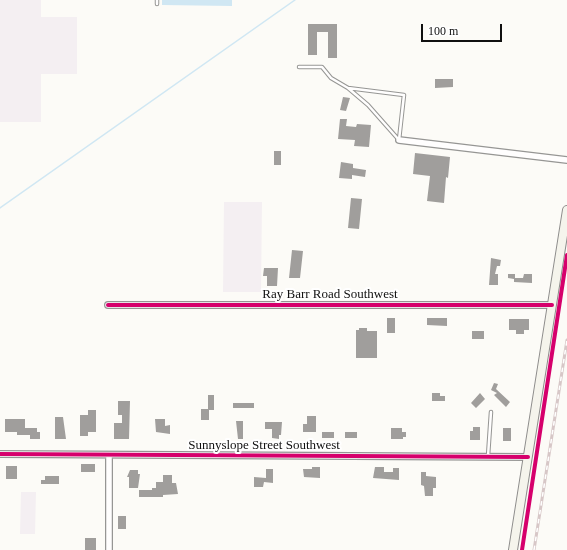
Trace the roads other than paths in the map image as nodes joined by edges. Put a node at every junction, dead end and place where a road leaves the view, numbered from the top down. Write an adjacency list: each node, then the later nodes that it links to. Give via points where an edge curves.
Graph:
1 (157, 0): 2 (lane)
2 (157, 4)
3 (299, 67): 4 (lane, via 322,68 331,78)
4 (348, 88): 5 (lane, via 368,105); 5 (lane, via 404,95)
5 (399, 140): 6 (street)
6 (567, 160)
7 (567, 210): 9 (street)
8 (108, 304): 9 (street, Ray Barr Road Southwest)
9 (552, 306): 14 (street)
10 (491, 412): 13 (lane)
11 (0, 454): 12 (street, Sunnyslope Street Southwest)
12 (109, 455): 13 (street, Sunnyslope Street Southwest); 15 (street)
13 (488, 457): 14 (street, Sunnyslope Street Southwest)
14 (528, 457): 16 (street)
15 (109, 550)
16 (513, 550)

